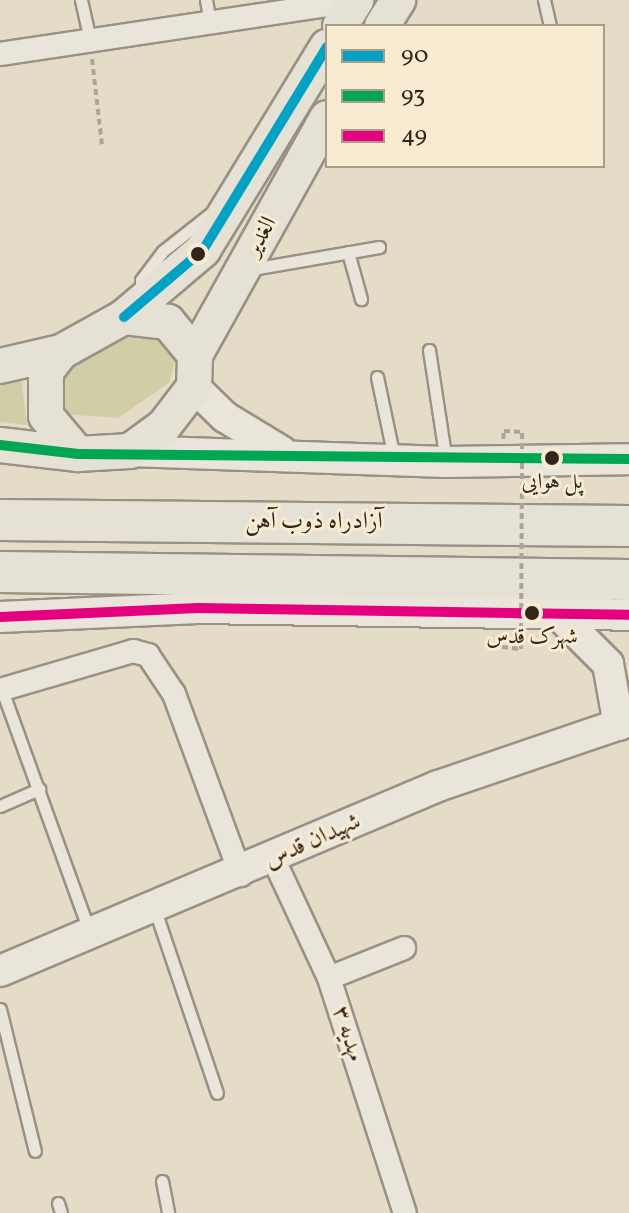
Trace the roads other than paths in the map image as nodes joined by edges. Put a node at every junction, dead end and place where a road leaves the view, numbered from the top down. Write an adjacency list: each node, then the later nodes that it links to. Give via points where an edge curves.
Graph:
1 (81, 0): 9 (lane)
2 (356, 0): 5 (street); 6 (main road)
3 (398, 0): 7 (main road)
4 (544, 0): 8 (lane)
5 (208, 11): 9 (street)
6 (341, 24)
7 (383, 24)
8 (550, 24)
9 (90, 40): 11 (street)
10 (325, 50): 13 (main road, الغدیر)
11 (0, 54)
12 (325, 122): 16 (main road, الغدیر)
13 (231, 204): 17 (main road, الغدیر); 20 (lane, via 207,212 163,251 141,280)
14 (379, 247): 15 (lane)
15 (348, 252): 16 (lane); 18 (lane)
16 (244, 270): 19 (main road, الغدیر)
17 (185, 272): 19 (main road, via 193,290); 20 (main road, الغدیر)
18 (361, 299)
19 (220, 310): 24 (main road, الغدیر)
20 (133, 312): 22 (main road); 24 (main road, via 168,322)
21 (429, 350): 32 (lane)
22 (61, 352): 23 (main road); 29 (main road, via 46,371 41,397 52,429)
23 (0, 366)
24 (194, 371): 27 (main road, via 164,426); 28 (main road, via 225,417)
25 (377, 377): 30 (lane)
26 (0, 445): 29 (main road)
27 (130, 451): 28 (main road); 29 (main road)
28 (283, 452): 30 (main road)
29 (78, 454)
30 (394, 459): 32 (main road)
31 (629, 459): 32 (main road)
32 (446, 462)
33 (0, 504): 35 (highway)
34 (0, 520): 35 (highway, آزادراه ذوب آهن)
35 (201, 522): 36 (highway, آزادراه ذوب آهن)
36 (629, 526)
37 (0, 572): 38 (highway)
38 (629, 580)
39 (558, 614): 40 (main road); 41 (main road, via 183,608); 43 (main road, via 608,664)
40 (629, 615)
41 (0, 617)
42 (1, 690): 44 (lane); 47 (street, via 133,651 161,667)
43 (624, 723): 46 (main road, شهیدان قدس, via 438,786)
44 (39, 789): 45 (lane); 49 (lane)
45 (0, 806)
46 (274, 860): 47 (main road, شهیدان قدس); 52 (street, مهدیه ۳)
47 (241, 875): 48 (main road, شهیدان قدس)
48 (155, 910): 49 (main road, شهیدان قدس); 54 (lane)
49 (91, 936): 51 (main road, شهیدان قدس)
50 (404, 948): 52 (street)
51 (0, 971)
52 (329, 978): 58 (street, مهدیه ۳)
53 (0, 1009): 55 (lane)
54 (217, 1093)
55 (35, 1151)
56 (162, 1181): 57 (lane)
57 (168, 1213)
58 (405, 1213)

